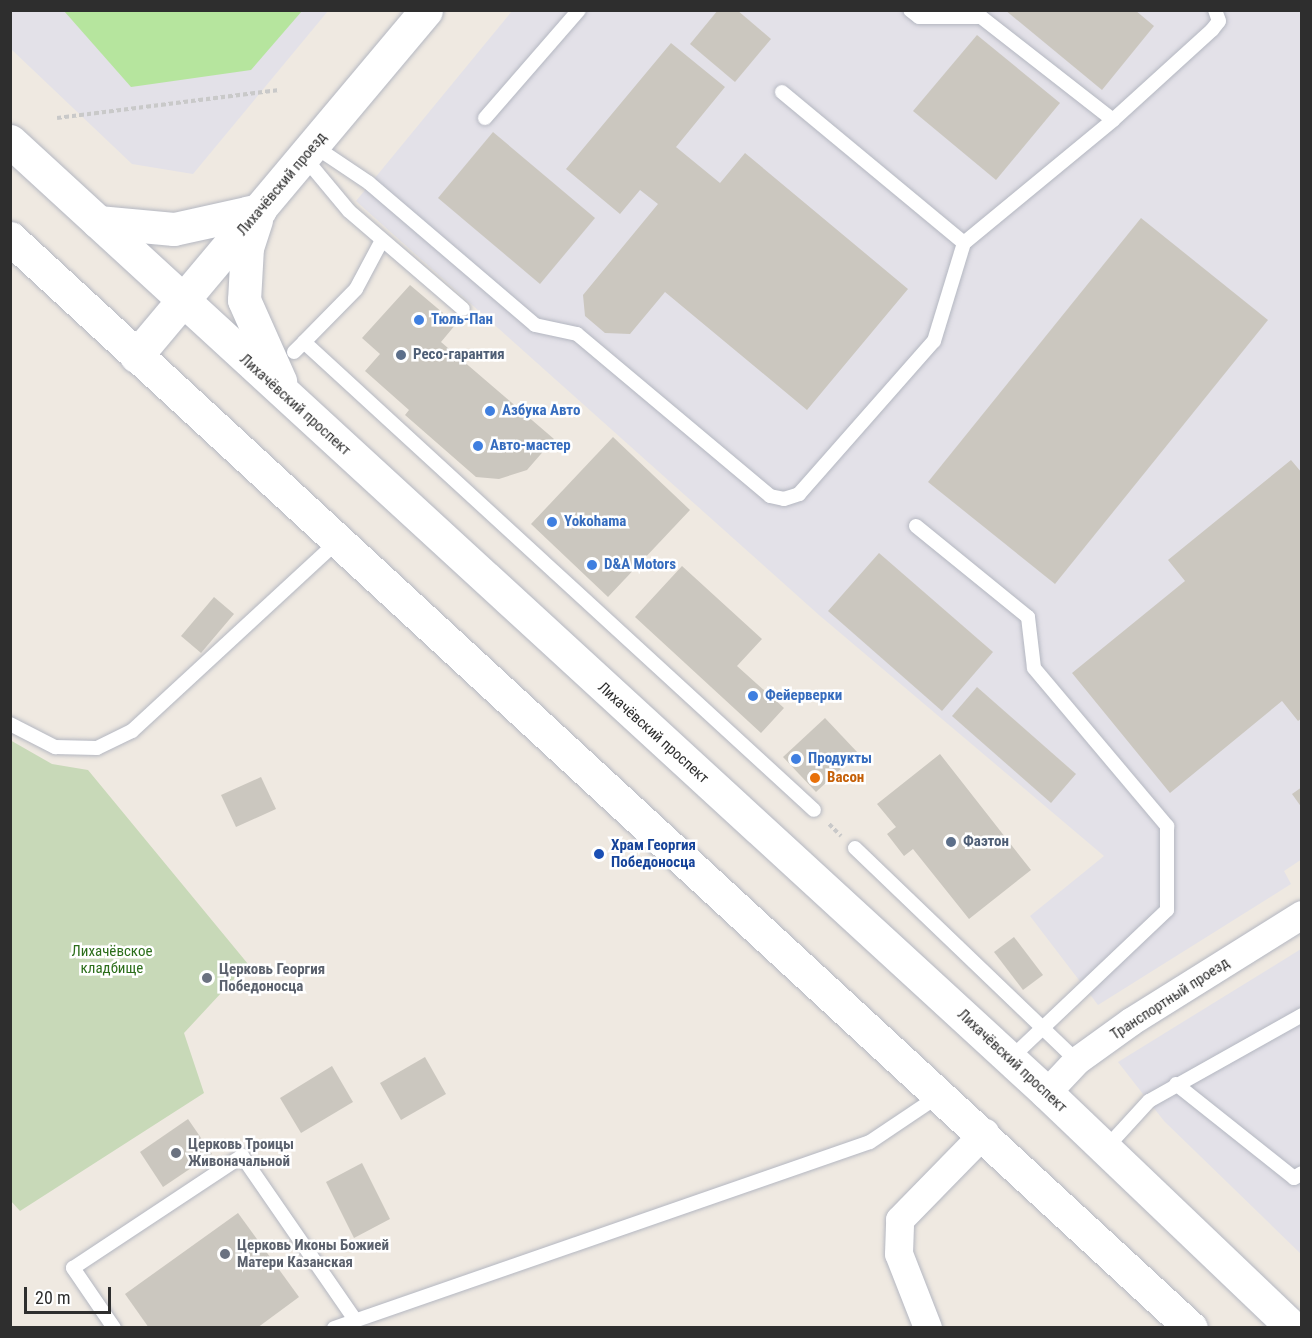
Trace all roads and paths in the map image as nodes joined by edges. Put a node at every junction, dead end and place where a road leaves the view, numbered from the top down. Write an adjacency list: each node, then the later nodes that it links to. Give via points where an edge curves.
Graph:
1 (426, 10): 11 (main road, Лихачёвский проезд)
2 (579, 10): 8 (lane)
3 (910, 10): 9 (lane, via 919,17 981,17)
4 (1215, 10): 9 (lane, via 1219,21 1212,30)
5 (279, 90): 7 (path)
6 (782, 92): 16 (lane)
7 (57, 118)
8 (485, 118)
9 (1113, 120): 16 (lane)
10 (10, 141): 13 (main road, Лихачёвский проспект)
11 (309, 151): 12 (main road, Лихачёвский проезд); 15 (lane); 16 (lane, via 369,183 535,325 577,334 770,496 784,499 800,494 934,341)
12 (260, 210): 13 (main road, via 174,229); 17 (main road, Лихачёвский проезд); 22 (main road, via 247,248 244,300)
13 (98, 222): 17 (main road, Лихачёвский проспект)
14 (10, 238): 21 (main road)
15 (382, 240): 18 (lane); 19 (lane, via 356,289)
16 (964, 243)
17 (183, 302): 21 (main road, Лихачёвский проезд); 22 (main road, Лихачёвский проспект)
18 (464, 309)
19 (304, 342): 20 (lane); 26 (lane)
20 (294, 352)
21 (136, 356): 24 (main road)
22 (289, 400): 31 (main road, Лихачёвский проспект)
23 (916, 526): 30 (lane, via 1028,617 1034,668 1167,826 1167,910)
24 (339, 541): 25 (lane, via 132,731 97,748 55,747); 35 (main road)
25 (10, 724)
26 (814, 810): 27 (path)
27 (855, 849): 30 (lane)
28 (1302, 915): 32 (street, Транспортный проезд)
29 (1302, 1015): 33 (lane)
30 (1043, 1029): 31 (lane); 32 (lane)
31 (1010, 1059): 34 (main road, Лихачёвский проспект)
32 (1077, 1061): 34 (street, Транспортный проезд)
33 (1176, 1084): 37 (lane, via 1149,1101); 38 (lane, via 1294,1178)
34 (1047, 1093): 37 (main road, Лихачёвский проспект)
35 (942, 1094): 36 (main road); 39 (lane, via 870,1142)
36 (985, 1134): 41 (main road); 44 (street, via 900,1220 899,1254)
37 (1106, 1148): 40 (main road, Лихачёвский проспект)
38 (1302, 1173)
39 (353, 1317): 42 (lane, via 242,1156 73,1268); 43 (lane)
40 (1294, 1318)
41 (1181, 1324)
42 (114, 1328)
43 (334, 1328)
44 (928, 1328)

